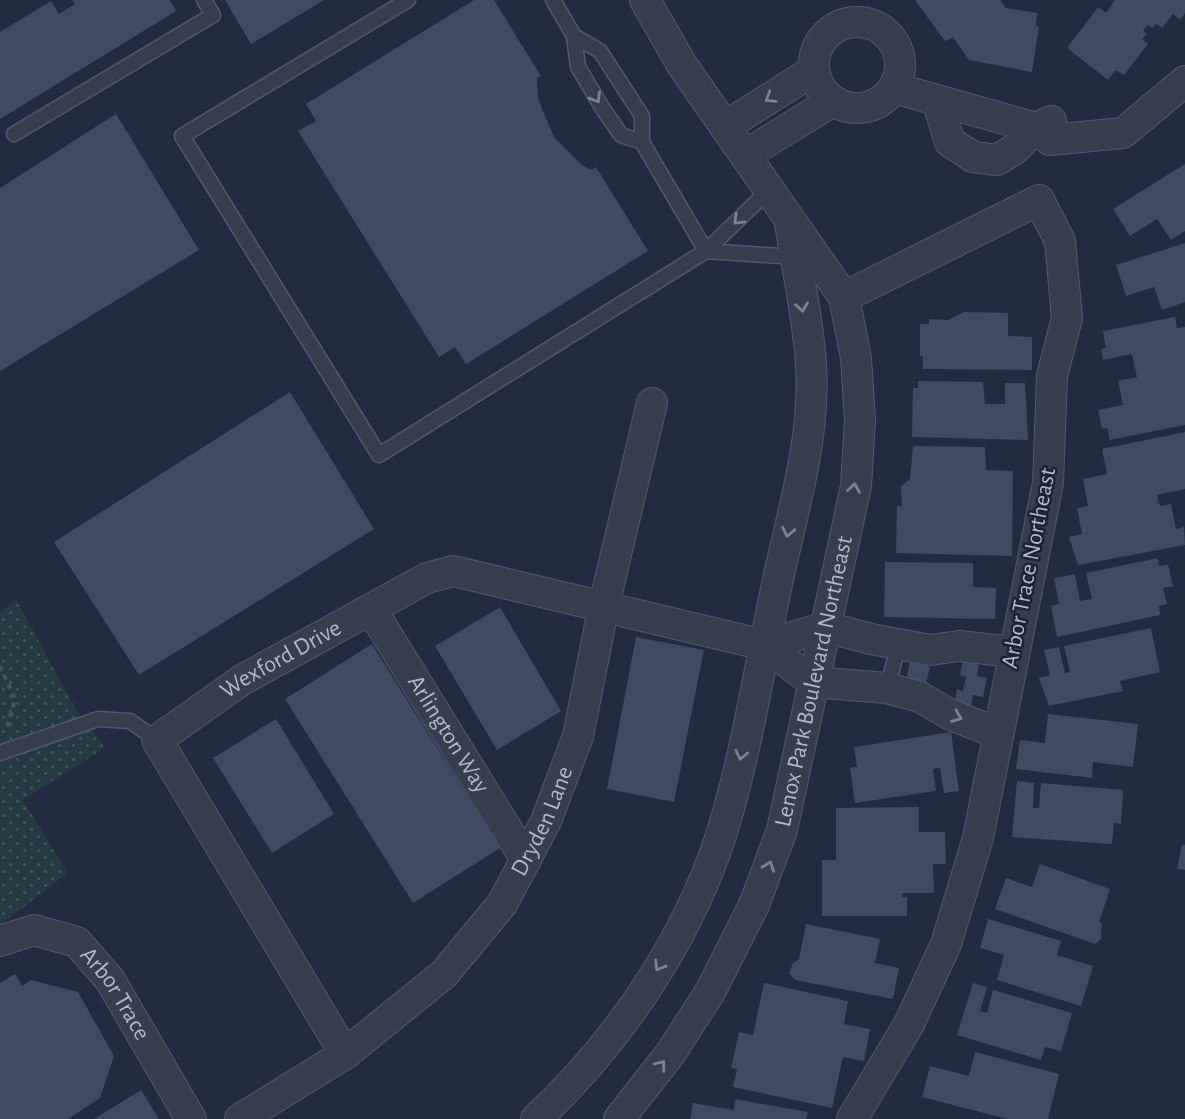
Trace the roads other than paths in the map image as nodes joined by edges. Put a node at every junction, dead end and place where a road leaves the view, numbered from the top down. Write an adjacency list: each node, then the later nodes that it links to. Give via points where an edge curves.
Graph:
1 (204, 0): 14 (lane, via 213,15)
2 (408, 0): 19 (lane, via 183,136 379,455)
3 (553, 0): 6 (lane)
4 (645, 0): 12 (street, Lenox Park Boulevard Northeast, via 682,65)
5 (860, 11): 7 (street, via 827,33 819,44); 9 (street, via 897,46 901,60)
6 (574, 36): 15 (lane, via 600,51 642,116); 15 (lane, one-way to 15, via 578,67 603,110 621,135)
7 (814, 70): 11 (street); 12 (street, one-way to 12)
8 (1185, 81): 13 (street, via 1123,133 1050,140)
9 (894, 88): 10 (street); 11 (street, via 874,105 861,108)
10 (937, 100): 13 (street); 13 (street, via 950,142 973,157 997,160)
11 (833, 101): 16 (street)
12 (726, 126): 16 (street, Lenox Park Boulevard Northeast)
13 (1036, 128)
14 (14, 134)
15 (642, 142): 19 (lane)
16 (747, 154): 17 (street, Lenox Park Boulevard Northeast)
17 (771, 189): 18 (street, Lenox Park Boulevard Northeast); 19 (lane, one-way to 19)
18 (789, 215): 20 (street, Lenox Park Boulevard Northeast); 21 (street, Lenox Park Boulevard Northeast)
19 (706, 251): 20 (lane)
20 (795, 257): 26 (street, Lenox Park Boulevard Northeast, one-way to 26, via 811,365 809,420)
21 (844, 297): 25 (street, Lenox Park Boulevard Northeast, one-way to 21, via 856,486 860,421 856,358); 28 (street, Arbor Trace Northeast, via 1039,200 1060,241 1067,318 1052,376 1048,483)
22 (652, 403): 23 (street, Dryden Lane)
23 (604, 605): 24 (street, Wexford Drive, via 453,572 427,578); 26 (street, Wexford Drive); 34 (street, Dryden Lane, via 578,736)
24 (371, 609): 32 (street, Wexford Drive, via 242,680); 34 (street, Arlington Way)
25 (826, 627): 26 (street); 27 (street); 29 (street, Lenox Park Boulevard Northeast)
26 (764, 645): 29 (street); 40 (street, Lenox Park Boulevard Northeast, one-way to 40, via 727,814 702,883 661,964 623,1021 576,1082)
27 (899, 645): 28 (street); 30 (lane)
28 (1013, 652): 31 (street, Arbor Trace Northeast)
29 (813, 681): 30 (street); 41 (street, Lenox Park Boulevard Northeast, one-way to 29, via 670,1054 710,992 754,905 782,830)
30 (887, 688): 31 (street, one-way to 31, via 920,697)
31 (997, 733): 37 (street, Arbor Trace Northeast, via 978,838 946,944)
32 (157, 740): 33 (lane, via 130,721 98,719); 36 (street)
33 (0, 753)
34 (526, 860): 36 (street, Dryden Lane, via 502,904 444,974)
35 (0, 941): 38 (street, Arbor Trace, via 34,930 77,942 110,981)
36 (345, 1054): 39 (street, Dryden Lane)
37 (869, 1105): 42 (street, Arbor Trace Northeast)
38 (191, 1119)
39 (240, 1119)
40 (536, 1119)
41 (619, 1119)
42 (852, 1119)

